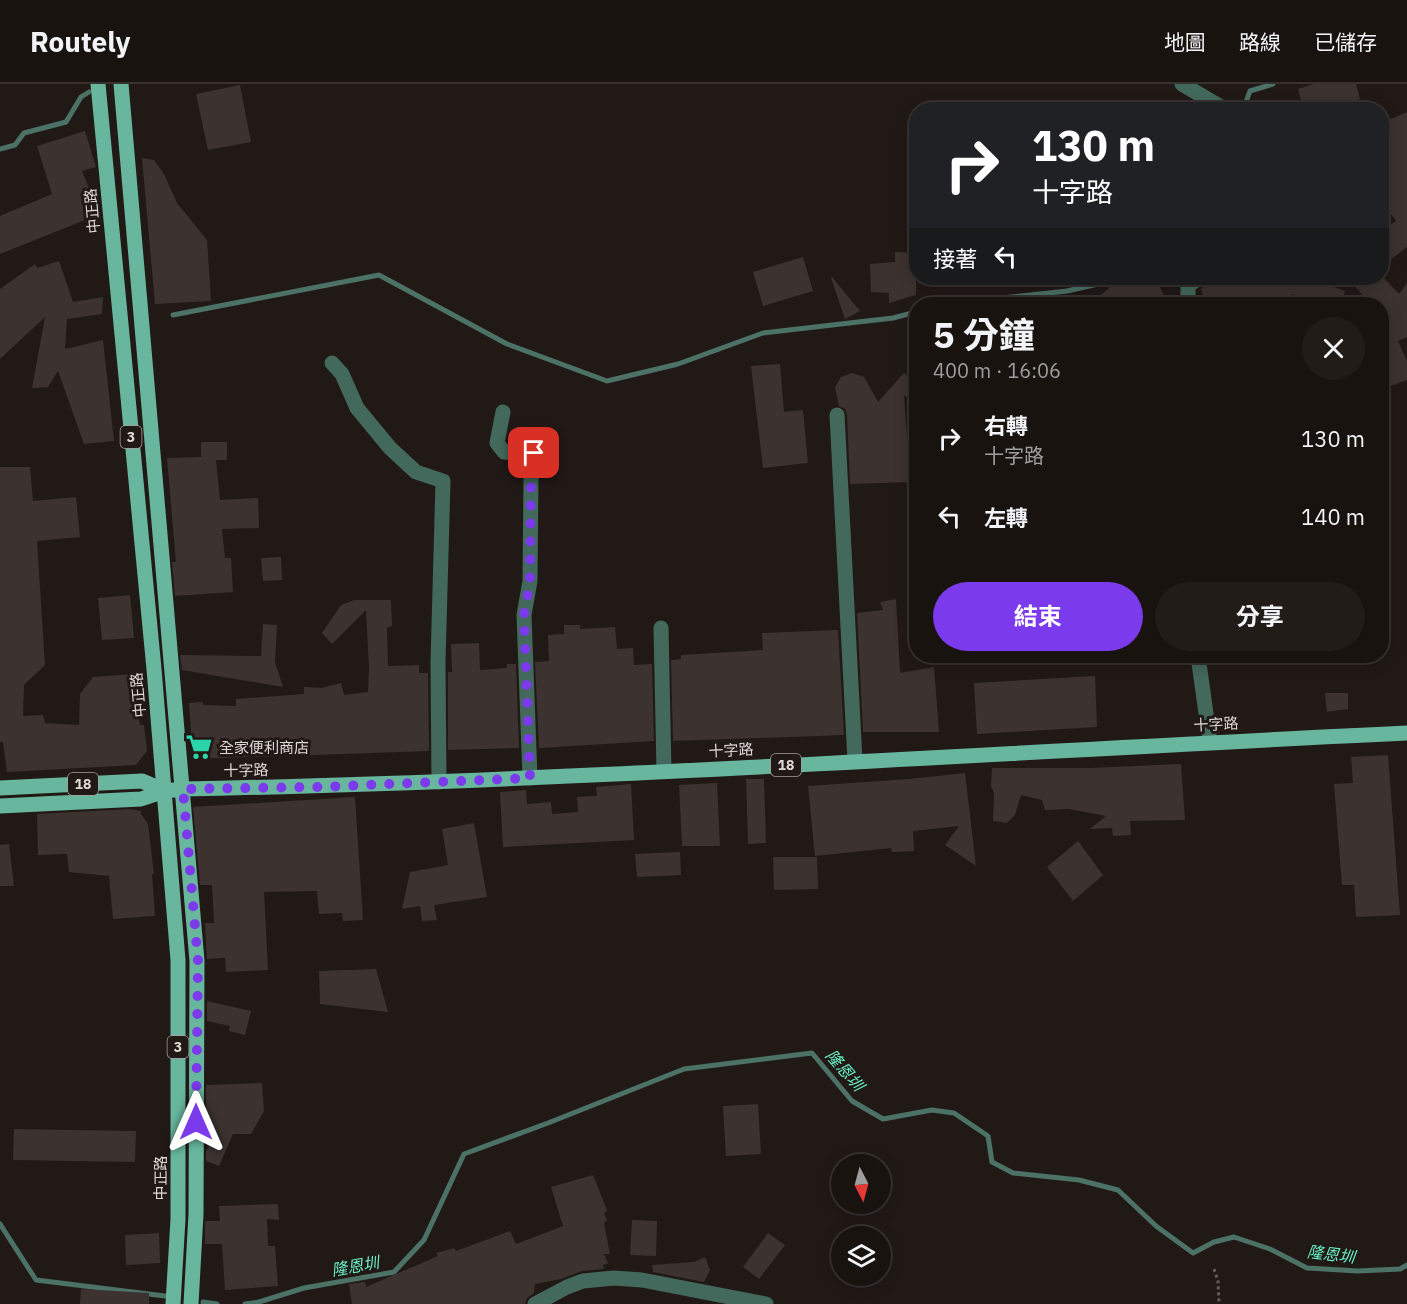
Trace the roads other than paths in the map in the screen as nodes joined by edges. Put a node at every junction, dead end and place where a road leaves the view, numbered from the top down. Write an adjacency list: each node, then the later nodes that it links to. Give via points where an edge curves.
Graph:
1 (98, 84): 18 (main road, 中正路 / 3)
2 (121, 84): 17 (main road, 3)
3 (1182, 84): 4 (street)
4 (1212, 102)
5 (332, 363): 15 (street, via 342,374 357,408 390,448 416,472 443,481)
6 (503, 412): 14 (street, via 497,442 504,452 534,453 530,582 524,615)
7 (837, 415): 12 (street)
8 (661, 628): 13 (street)
9 (1199, 663): 11 (street)
10 (1407, 733): 11 (main road, 十字路 / 18)
11 (1210, 742): 12 (main road, 十字路 / 18)
12 (855, 761): 13 (main road, 十字路 / 18)
13 (664, 771): 14 (main road, 十字路 / 18)
14 (530, 778): 15 (main road, 十字路 / 18)
15 (439, 782): 17 (main road, 十字路 / 18)
16 (0, 789): 18 (main road, 十字路 / 18, via 142,782)
17 (183, 789): 18 (main road, 十字路 / 18); 21 (main road, 3, via 198,961 196,1214)
18 (165, 791): 19 (main road, 十字路 / 18, via 141,799); 20 (main road, 中正路 / 3, via 178,960 178,1219)
19 (0, 806)
20 (173, 1304)
21 (190, 1304)
22 (536, 1304): 23 (street, via 584,1281 614,1278)
23 (766, 1304)

